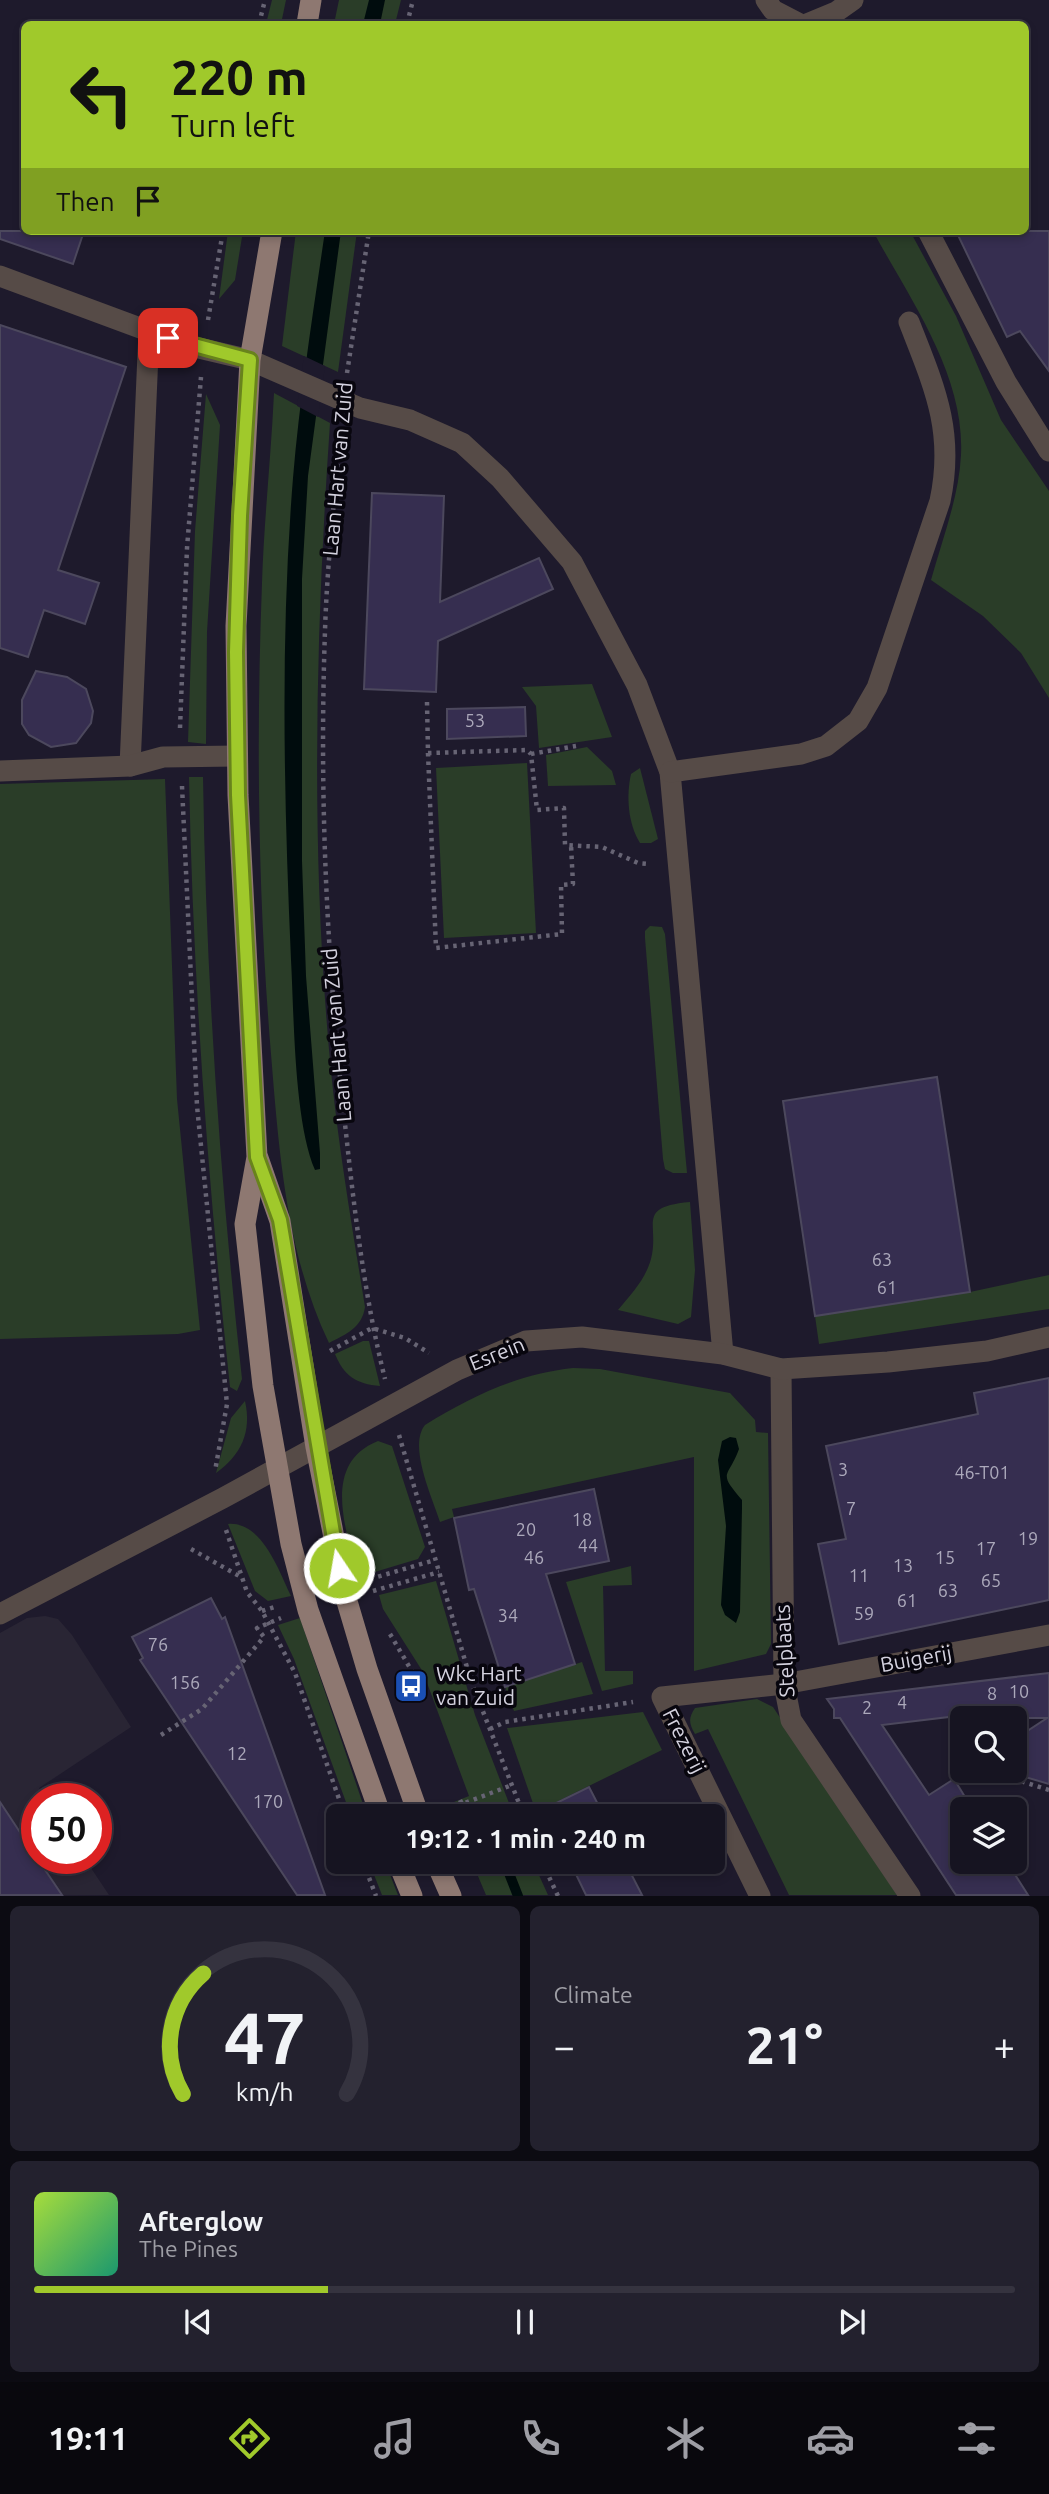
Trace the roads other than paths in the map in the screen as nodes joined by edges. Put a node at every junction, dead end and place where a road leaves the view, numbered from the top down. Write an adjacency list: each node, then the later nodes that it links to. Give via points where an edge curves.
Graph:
1 (311, 0): 4 (main road)
2 (766, 0): 5 (street, via 772,10)
3 (853, 0): 6 (street)
4 (308, 21)
5 (794, 21)
6 (814, 21)
7 (271, 235): 12 (main road)
8 (930, 235): 13 (street, via 1006,383)
9 (0, 276): 11 (street)
10 (909, 322): 17 (street, via 939,399 946,474 877,688 858,720 826,746 801,754)
11 (149, 331): 12 (street); 15 (street)
12 (250, 360): 14 (main road, via 237,613); 17 (street, via 342,401 427,426 462,443 500,478 572,562 600,610 637,685)
13 (1049, 451)
14 (237, 756): 15 (street, via 163,757); 18 (main road)
15 (130, 766): 16 (street)
16 (0, 771)
17 (670, 772): 20 (street)
18 (257, 1157): 22 (main road, via 280,1220); 23 (main road, via 245,1224)
19 (1049, 1337): 21 (street, Esrein, via 988,1351)
20 (723, 1354): 21 (street, Esrein); 22 (street, Esrein, via 582,1337 526,1341 457,1370)
21 (781, 1369): 26 (street, Stelplaats)
22 (316, 1447): 23 (street, Esrein); 28 (main road, via 354,1626)
23 (276, 1470): 24 (street, Esrein); 27 (main road, via 305,1598)
24 (0, 1614)
25 (1049, 1635): 26 (street, Buigerij)
26 (783, 1684): 33 (street, Frezerij, via 662,1697); 34 (street, Stelplaats, via 791,1720)
27 (377, 1804)
28 (415, 1804)
29 (403, 1874): 31 (main road)
30 (442, 1874): 32 (main road)
31 (412, 1895)
32 (452, 1895)
33 (760, 1895)
34 (910, 1895)

